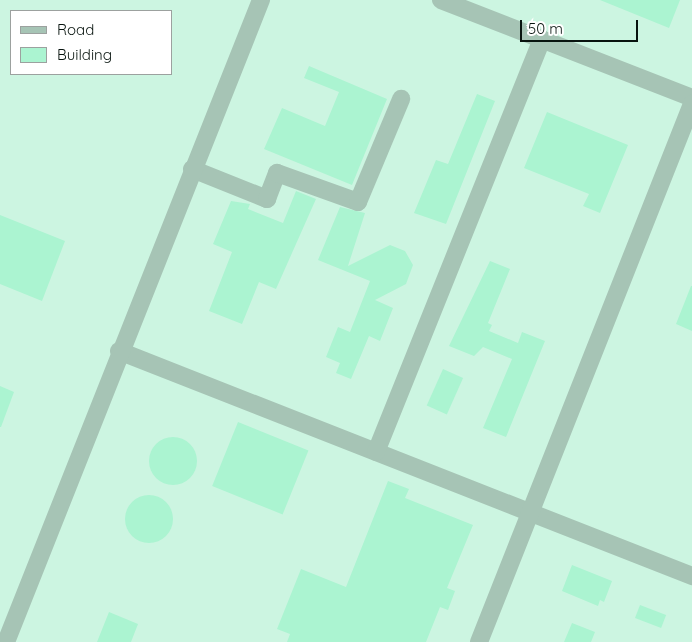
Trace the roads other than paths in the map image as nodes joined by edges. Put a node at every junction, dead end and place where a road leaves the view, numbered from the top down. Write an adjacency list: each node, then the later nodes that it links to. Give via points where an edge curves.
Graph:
1 (261, 0): 7 (lane)
2 (441, 0): 3 (lane)
3 (542, 39): 5 (lane); 9 (lane)
4 (401, 98): 7 (lane, via 358,202 277,173 267,198)
5 (692, 98)
6 (692, 104): 10 (lane)
7 (192, 169): 8 (lane)
8 (119, 351): 9 (lane); 12 (lane)
9 (376, 452): 10 (lane)
10 (528, 512): 11 (lane); 13 (lane)
11 (692, 576)
12 (6, 642)
13 (479, 642)

